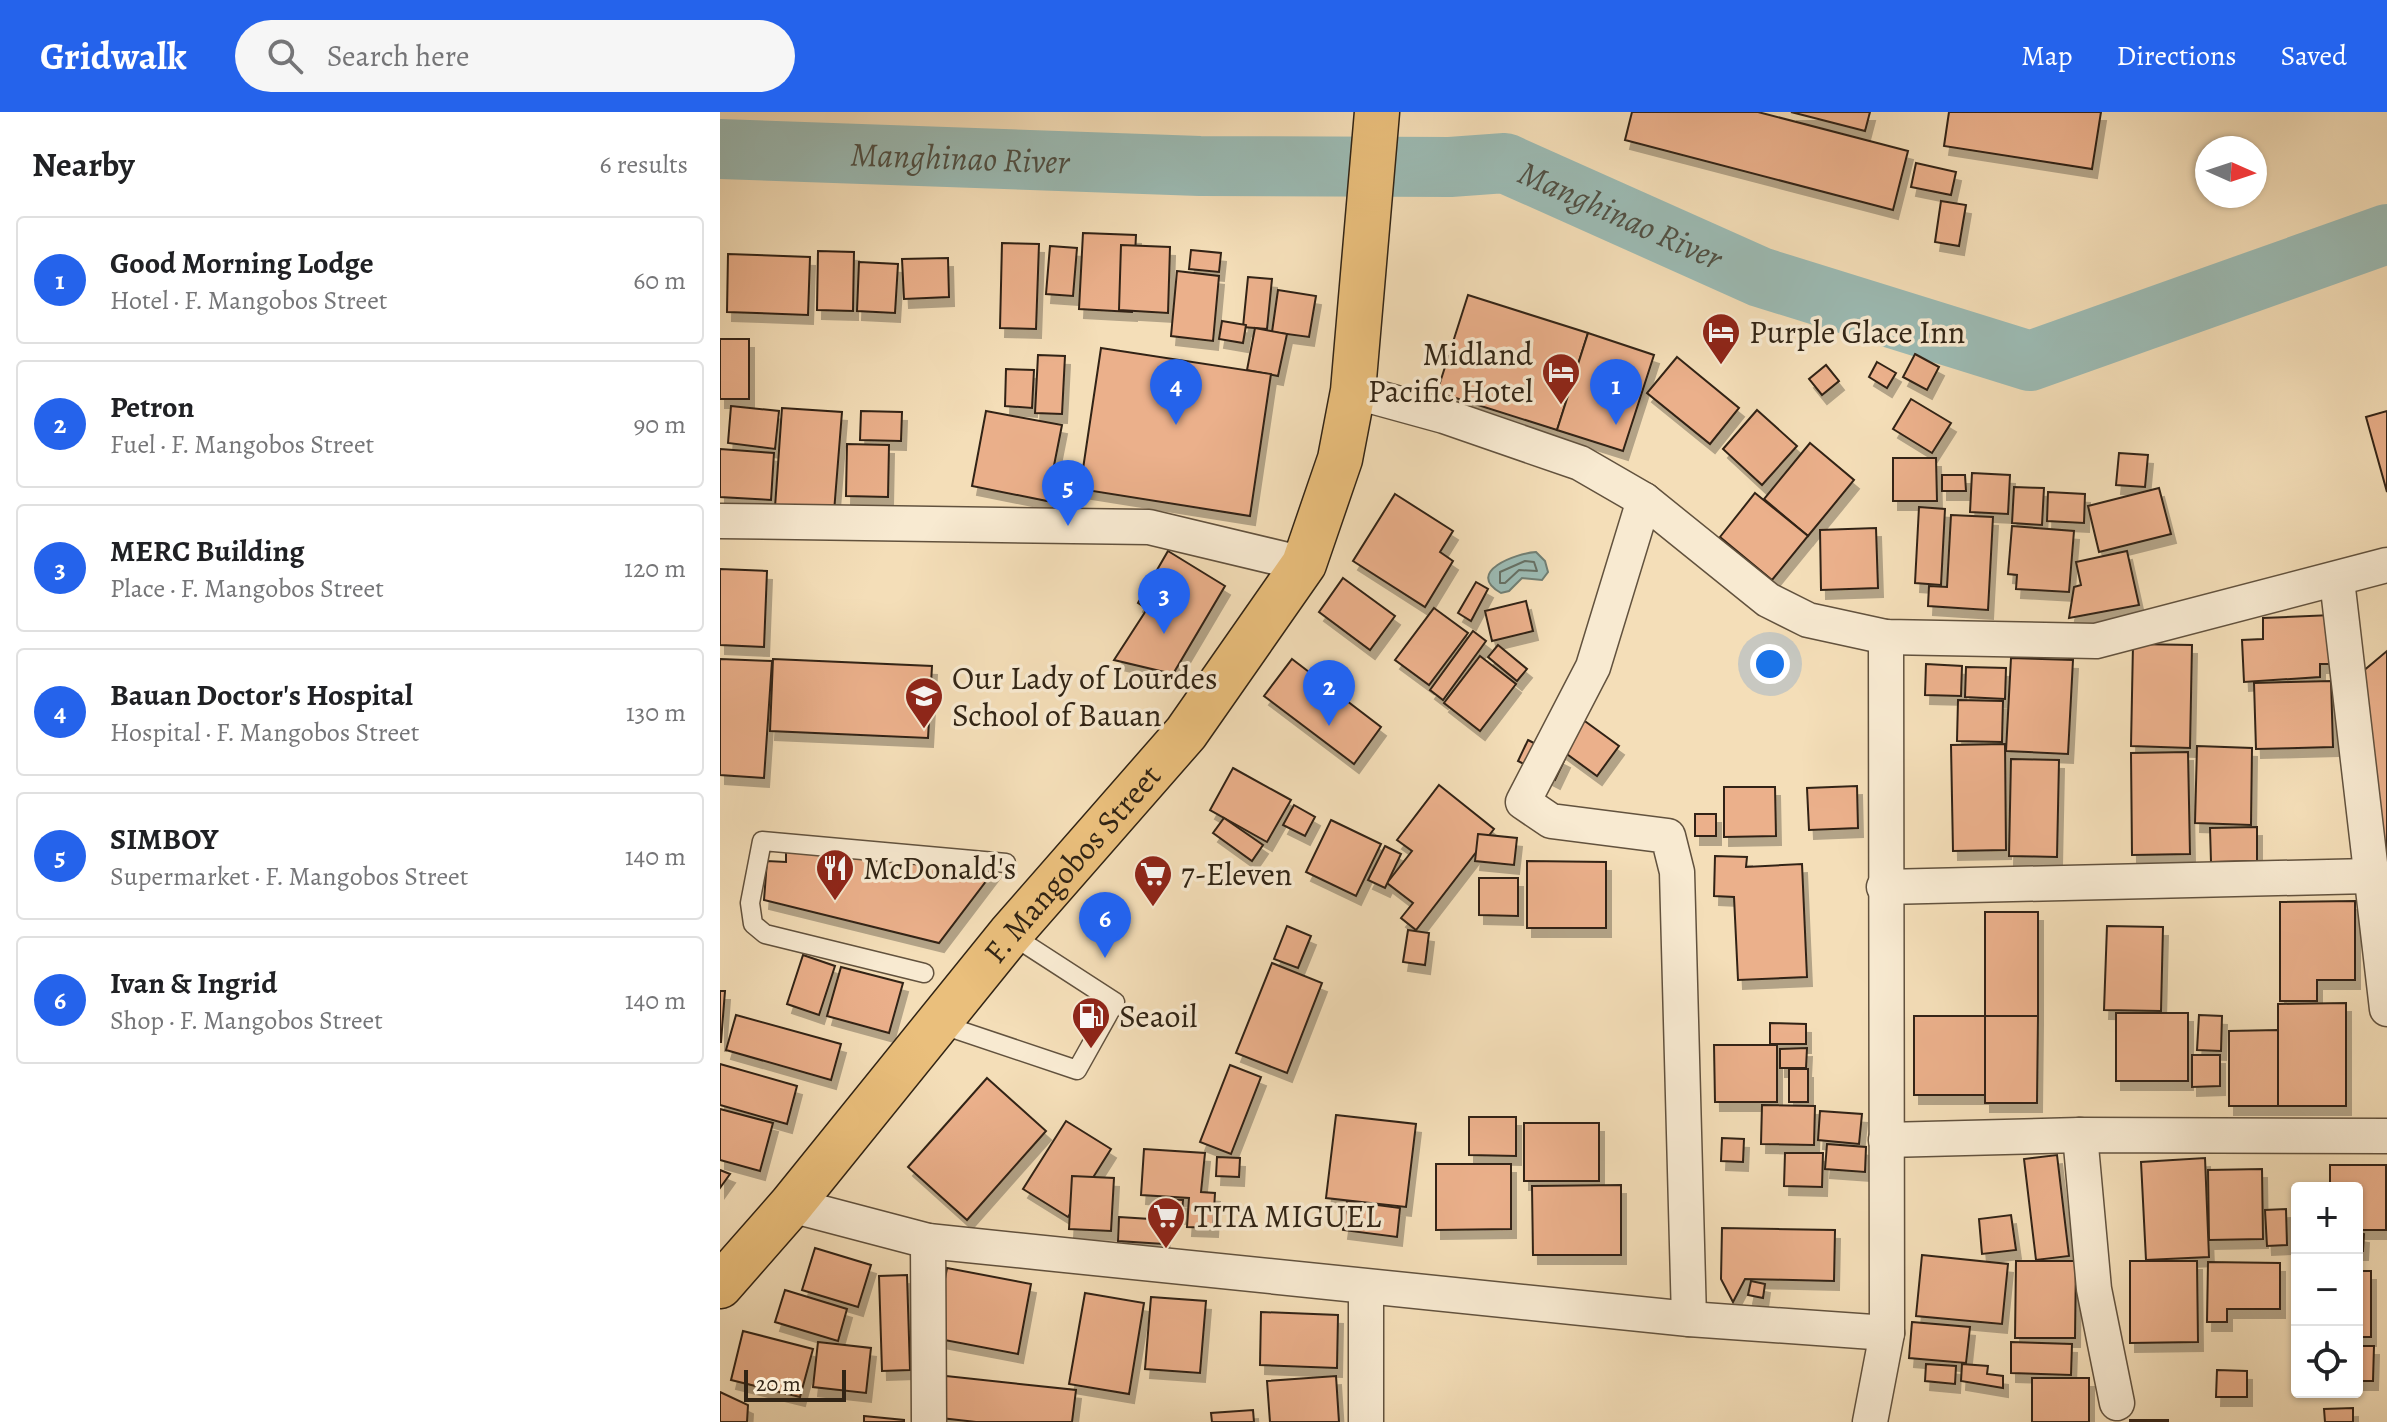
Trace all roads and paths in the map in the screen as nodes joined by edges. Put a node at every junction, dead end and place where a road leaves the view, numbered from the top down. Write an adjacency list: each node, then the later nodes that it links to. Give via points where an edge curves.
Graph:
1 (1377, 115): 2 (main road, F. Mangobos Street)
2 (1353, 391): 3 (street, via 1580,463); 5 (main road, F. Mangobos Street, via 1340,459)
3 (1644, 500): 8 (street, via 1768,600 1808,620); 23 (street, via 1593,667 1523,802 1551,821 1668,836 1677,872)
4 (720, 521): 5 (street, via 1149,527)
5 (1304, 564): 12 (main road, F. Mangobos Street, via 1186,733)
6 (2387, 565): 7 (street)
7 (2337, 580): 8 (street, via 2096,641); 10 (street)
8 (1886, 637): 11 (street)
9 (1006, 863): 13 (lane, via 762,841 750,903 753,924 765,934)
10 (2370, 876): 11 (street); 14 (street)
11 (1884, 887): 18 (street)
12 (1010, 934): 15 (main road, F. Mangobos Street); 15 (lane, via 1115,1002 1077,1070)
13 (924, 973)
14 (2387, 1009)
15 (940, 1024): 19 (main road, F. Mangobos Street)
16 (2080, 1135): 17 (street); 18 (street); 25 (street, via 2094,1289)
17 (2387, 1136)
18 (1886, 1140): 24 (street)
19 (791, 1205): 20 (street); 21 (main road, F. Mangobos Street)
20 (928, 1241): 22 (street); 26 (street)
21 (720, 1286)
22 (1366, 1287): 23 (street); 27 (street)
23 (1689, 1319): 24 (street)
24 (1887, 1333): 28 (street)
25 (2117, 1403)
26 (929, 1422)
27 (1366, 1422)
28 (1870, 1422)

